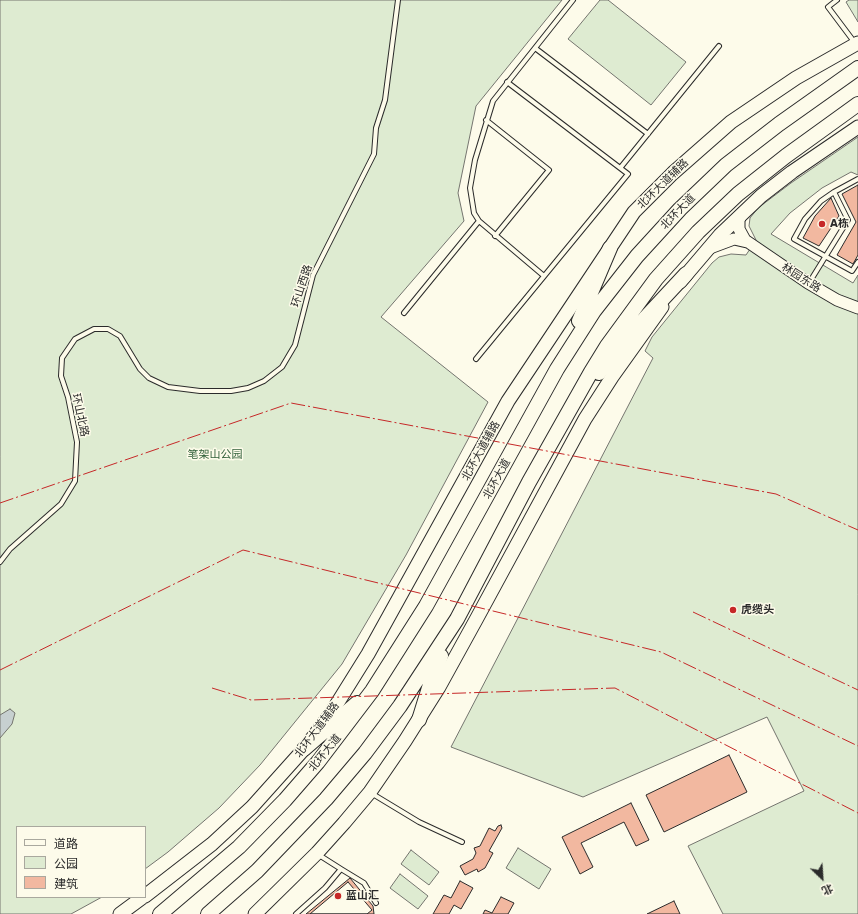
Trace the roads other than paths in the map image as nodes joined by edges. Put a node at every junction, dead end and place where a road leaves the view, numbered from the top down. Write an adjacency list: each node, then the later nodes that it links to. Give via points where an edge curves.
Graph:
1 (398, 0): 31 (lane, 环山西路, via 385,100 376,128 374,154 313,275 294,345 282,367 264,381 248,388 200,392 168,387 149,378 140,369 120,336 108,329)
2 (573, 0): 6 (lane)
3 (836, 0): 4 (lane, via 828,7)
4 (857, 43): 22 (main road, 北环大道辅路, via 796,78 731,122 673,173 634,212)
5 (719, 46): 12 (lane)
6 (535, 48): 8 (lane); 12 (lane)
7 (858, 68): 33 (highway, 北环大道, via 732,160 680,209 637,256 594,311)
8 (507, 82): 10 (lane, via 493,101); 14 (lane)
9 (858, 104): 13 (highway)
10 (486, 120): 19 (lane, via 470,188 474,213); 20 (lane, via 549,170)
11 (858, 127): 17 (main road)
12 (648, 134): 14 (lane)
13 (802, 144): 17 (main road); 34 (highway, via 738,194 676,256 638,302 607,346)
14 (621, 167): 27 (lane, via 628,174)
15 (858, 179): 16 (lane)
16 (834, 192): 24 (lane, via 848,220); 24 (lane, via 812,210 794,239)
17 (761, 196): 18 (main road)
18 (742, 214): 21 (street, via 739,229); 23 (main road)
19 (478, 221): 20 (lane); 30 (lane)
20 (495, 236): 27 (lane)
21 (747, 242): 23 (street, 林园东路, via 739,239 728,240); 28 (street, 林园东路)
22 (610, 248): 33 (highway); 39 (main road, 北环大道辅路, via 508,401 368,654 330,715)
23 (704, 252): 26 (main road)
24 (826, 256): 25 (lane, via 852,271); 28 (lane)
25 (858, 262)
26 (686, 274): 34 (highway, via 646,317); 38 (main road, via 585,419)
27 (544, 276): 32 (lane)
28 (808, 283): 29 (street, 林园东路, via 837,300)
29 (858, 308)
30 (404, 313)
31 (94, 329): 35 (lane, 环山北路, via 75,339 62,358 61,376 77,442 75,481 61,504 10,549)
32 (476, 359)
33 (557, 369): 37 (highway, 北环大道, via 426,606)
34 (566, 416): 36 (highway)
35 (0, 562)
36 (457, 618): 38 (highway, via 432,678); 49 (highway, via 400,706 336,788 257,872)
37 (372, 691): 39 (highway); 48 (highway, 北环大道, via 318,762 285,800 239,847)
38 (419, 720): 40 (main road)
39 (304, 749): 44 (main road, 北环大道辅路, via 252,807 212,844)
40 (370, 792): 41 (lane, via 419,822); 42 (main road)
41 (462, 842)
42 (317, 853): 43 (lane); 50 (main road)
43 (341, 869): 46 (lane, via 364,883); 51 (lane, via 325,888)
44 (146, 894)
45 (141, 898): 47 (main road, 北环大道辅路)
46 (376, 903)
47 (120, 912)
48 (160, 914)
49 (208, 914)
50 (255, 914)
51 (296, 914)

